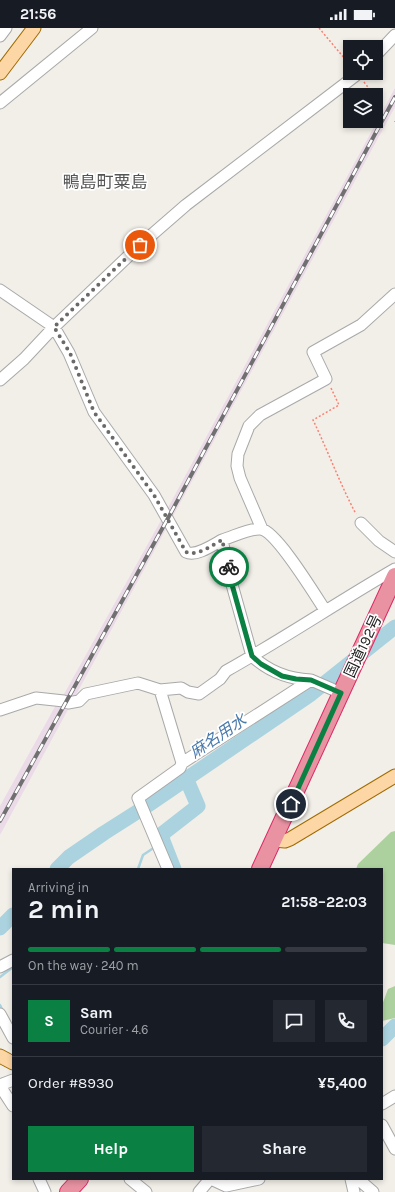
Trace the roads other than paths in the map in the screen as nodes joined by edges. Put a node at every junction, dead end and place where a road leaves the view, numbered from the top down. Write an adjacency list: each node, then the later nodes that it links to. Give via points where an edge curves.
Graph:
1 (6, 28): 5 (street)
2 (34, 28): 7 (main road)
3 (92, 28): 9 (street)
4 (395, 35): 6 (street)
5 (0, 36)
6 (383, 48)
7 (0, 73)
8 (350, 80): 12 (street, via 186,205)
9 (0, 103)
10 (0, 290): 12 (street)
11 (395, 294): 15 (street, via 361,325 313,352 326,379 260,414 249,426 238,454 237,466)
12 (54, 327): 13 (street); 16 (street, via 70,353 94,412 154,495 186,552 196,553)
13 (0, 380)
14 (361, 523): 17 (street)
15 (262, 529): 16 (street, via 254,529); 20 (street, via 295,565)
16 (222, 540): 21 (street)
17 (395, 552)
18 (395, 569): 20 (street)
19 (395, 576): 24 (highway, 国道192号, via 351,672)
20 (325, 610): 21 (street)
21 (252, 656): 22 (street, via 282,676); 23 (street, via 226,671 220,679 199,694 181,688)
22 (313, 680): 24 (street); 26 (street)
23 (160, 690): 25 (street, via 138,683 86,694 79,701 36,698); 26 (street)
24 (336, 691): 28 (highway, 国道192号)
25 (0, 710)
26 (182, 763): 29 (street, via 180,768 138,798)
27 (395, 776): 28 (main road, via 290,839)
28 (274, 840): 30 (highway, 国道192号)
29 (168, 868)
30 (260, 868)
31 (12, 961): 32 (street)
32 (0, 967)
33 (0, 1014): 34 (street)
34 (12, 1036)
35 (0, 1056): 36 (main road)
36 (12, 1063)
37 (12, 1080): 38 (street)
38 (0, 1086): 41 (street)
39 (395, 1096): 40 (street)
40 (383, 1103)
41 (12, 1104)
42 (383, 1127): 43 (street)
43 (395, 1149)
44 (39, 1180): 52 (street)
45 (79, 1180): 53 (highway)
46 (131, 1180): 54 (street)
47 (210, 1180): 55 (street)
48 (213, 1180): 49 (street, via 226,1186)
49 (254, 1180)
50 (351, 1180): 56 (street)
51 (359, 1180): 57 (street)
52 (45, 1192)
53 (68, 1192)
54 (146, 1192)
55 (199, 1192)
56 (354, 1192)
57 (373, 1192)

